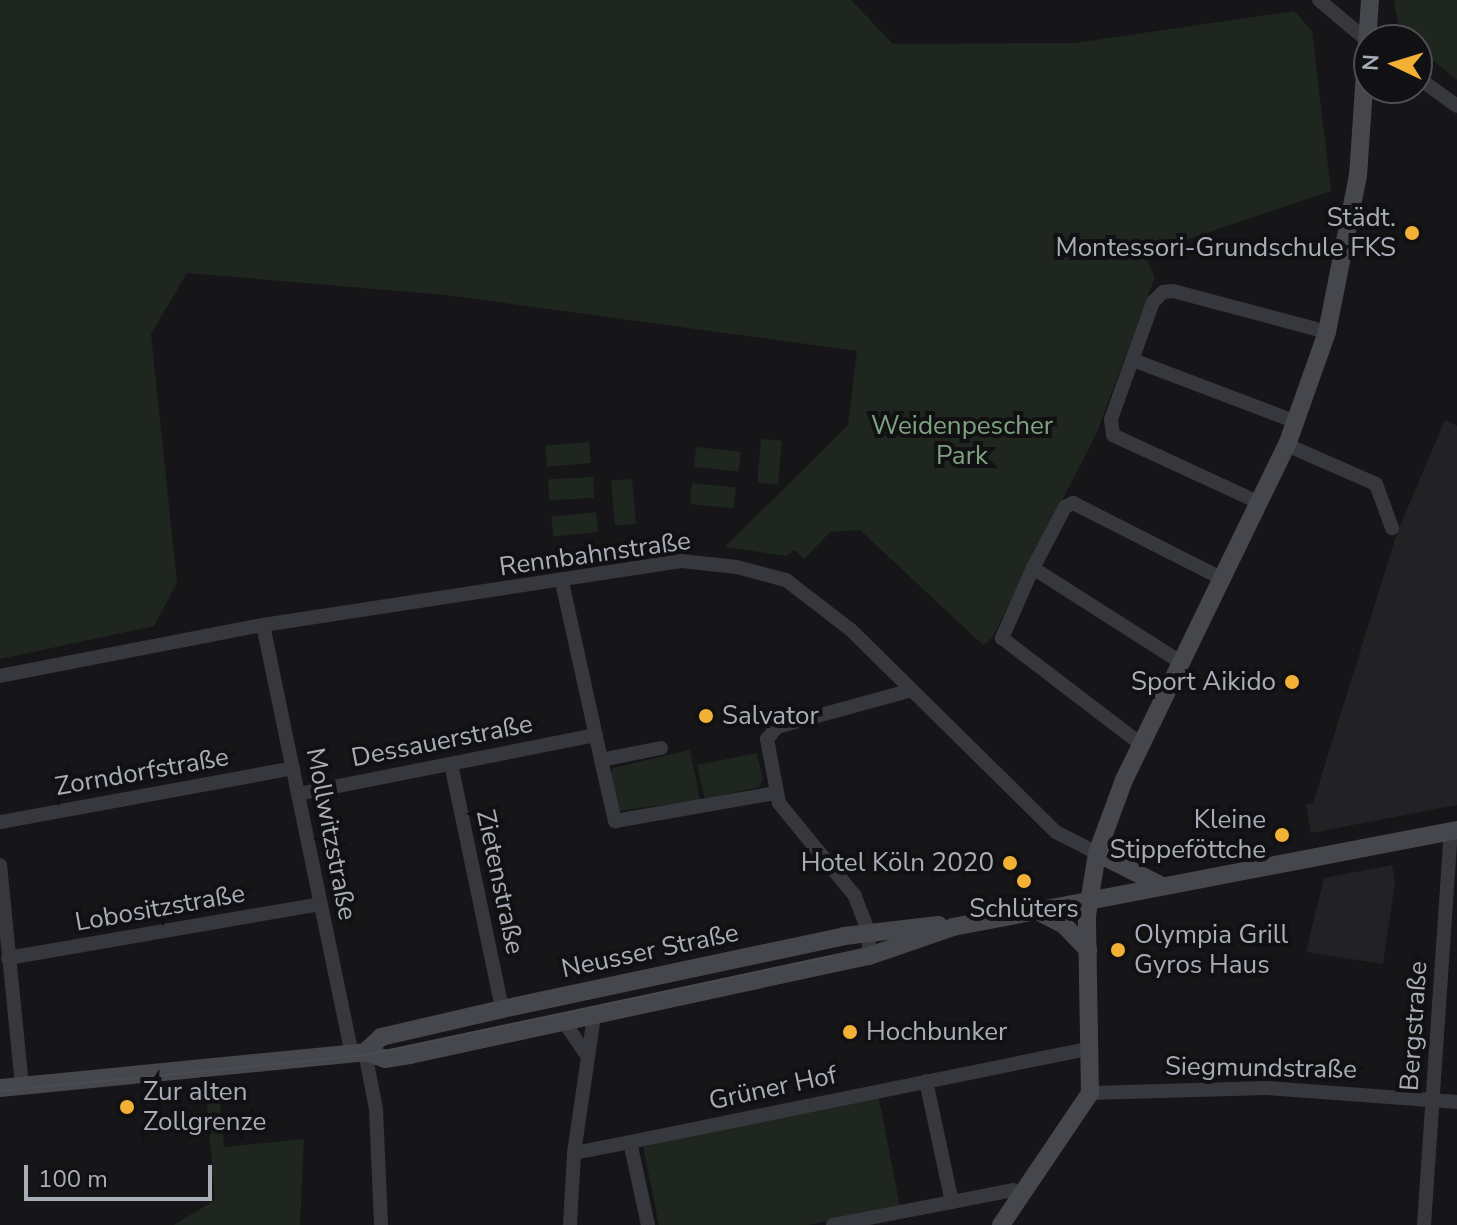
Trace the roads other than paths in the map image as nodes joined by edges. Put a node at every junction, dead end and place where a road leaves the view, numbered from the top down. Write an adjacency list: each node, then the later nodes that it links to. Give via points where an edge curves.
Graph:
1 (1319, 0): 4 (street)
2 (1370, 0): 3 (main road)
3 (1369, 24)
4 (1353, 29)
5 (1433, 89): 7 (street)
6 (1363, 104): 8 (main road, via 1358,176)
7 (1457, 106)
8 (1327, 332): 9 (street, via 1166,291 1154,299); 10 (main road)
9 (1133, 360): 10 (street); 12 (street, via 1111,419 1113,435)
10 (1296, 422): 11 (main road)
11 (1287, 445): 12 (main road); 13 (street, via 1376,484)
12 (1260, 503): 15 (main road)
13 (1392, 528)
14 (1033, 568): 15 (street, via 1065,507 1073,503); 18 (street); 22 (street, via 1002,638)
15 (1223, 579): 18 (main road)
16 (562, 582): 17 (street, Rennbahnstraße); 20 (street, Rennbahnstraße, via 681,561 773,575 851,630); 21 (street)
17 (263, 625): 19 (street, Rennbahnstraße); 26 (street, Mollwitzstraße)
18 (1182, 663): 22 (main road)
19 (0, 676)
20 (912, 690): 27 (street, via 772,730 767,744); 31 (street, Rennbahnstraße, via 1056,832)
21 (596, 735): 24 (street); 25 (street, Dessauerstraße)
22 (1142, 745): 31 (main road)
23 (661, 748): 24 (street)
24 (601, 760): 27 (street, via 620,824)
25 (451, 764): 28 (street, Dessauerstraße); 44 (street, Zietenstraße)
26 (293, 768): 28 (street, Mollwitzstraße); 29 (street, Zorndorfstraße)
27 (776, 793): 39 (street, via 782,809 812,838 855,896)
28 (298, 794): 36 (street, Mollwitzstraße)
29 (0, 822)
30 (1454, 831): 33 (main road, Neusser Straße); 43 (street, Bergstraße)
31 (1097, 853): 33 (main road); 35 (main road)
32 (0, 865): 34 (street)
33 (1162, 886): 35 (main road, Neusser Straße)
34 (1, 890): 42 (street)
35 (1088, 901): 37 (main road, Neusser Straße); 40 (main road)
36 (320, 904): 42 (street, Lobositzstraße); 48 (street, Mollwitzstraße)
37 (1037, 911): 38 (main road, Neusser Straße); 40 (main road, via 1064,925)
38 (953, 927): 39 (main road, Neusser Straße, via 934,924); 41 (main road, Neusser Straße)
39 (869, 933): 41 (street); 44 (main road, Neusser Straße)
40 (1088, 950): 47 (main road)
41 (869, 956): 45 (main road, Neusser Straße)
42 (8, 958): 51 (street)
43 (1450, 963): 54 (street, Bergstraße)
44 (502, 1009): 48 (main road, Neusser Straße, via 381,1037)
45 (594, 1016): 46 (main road, Neusser Straße); 49 (street)
46 (565, 1023): 48 (main road, Neusser Straße, via 385,1059); 49 (street)
47 (1091, 1048): 50 (street, Grüner Hof); 53 (main road)
48 (359, 1052): 51 (main road, Neusser Straße); 60 (street, Mollwitzstraße, via 376,1109)
49 (586, 1055): 57 (street)
50 (926, 1081): 56 (street, Grüner Hof); 59 (street)
51 (22, 1086): 52 (main road, Neusser Straße)
52 (0, 1088)
53 (1090, 1093): 54 (street, Siegmundstraße, via 1267,1088); 58 (main road)
54 (1432, 1100): 55 (street, Siegmundstraße); 65 (street, Bergstraße)
55 (1457, 1102)
56 (630, 1142): 57 (street, Grüner Hof); 62 (street)
57 (574, 1153): 61 (street)
58 (1022, 1194): 59 (street, via 1013,1190); 64 (main road)
59 (952, 1202): 63 (street)
60 (381, 1225)
61 (570, 1225)
62 (648, 1225)
63 (833, 1225)
64 (1001, 1225)
65 (1424, 1225)

